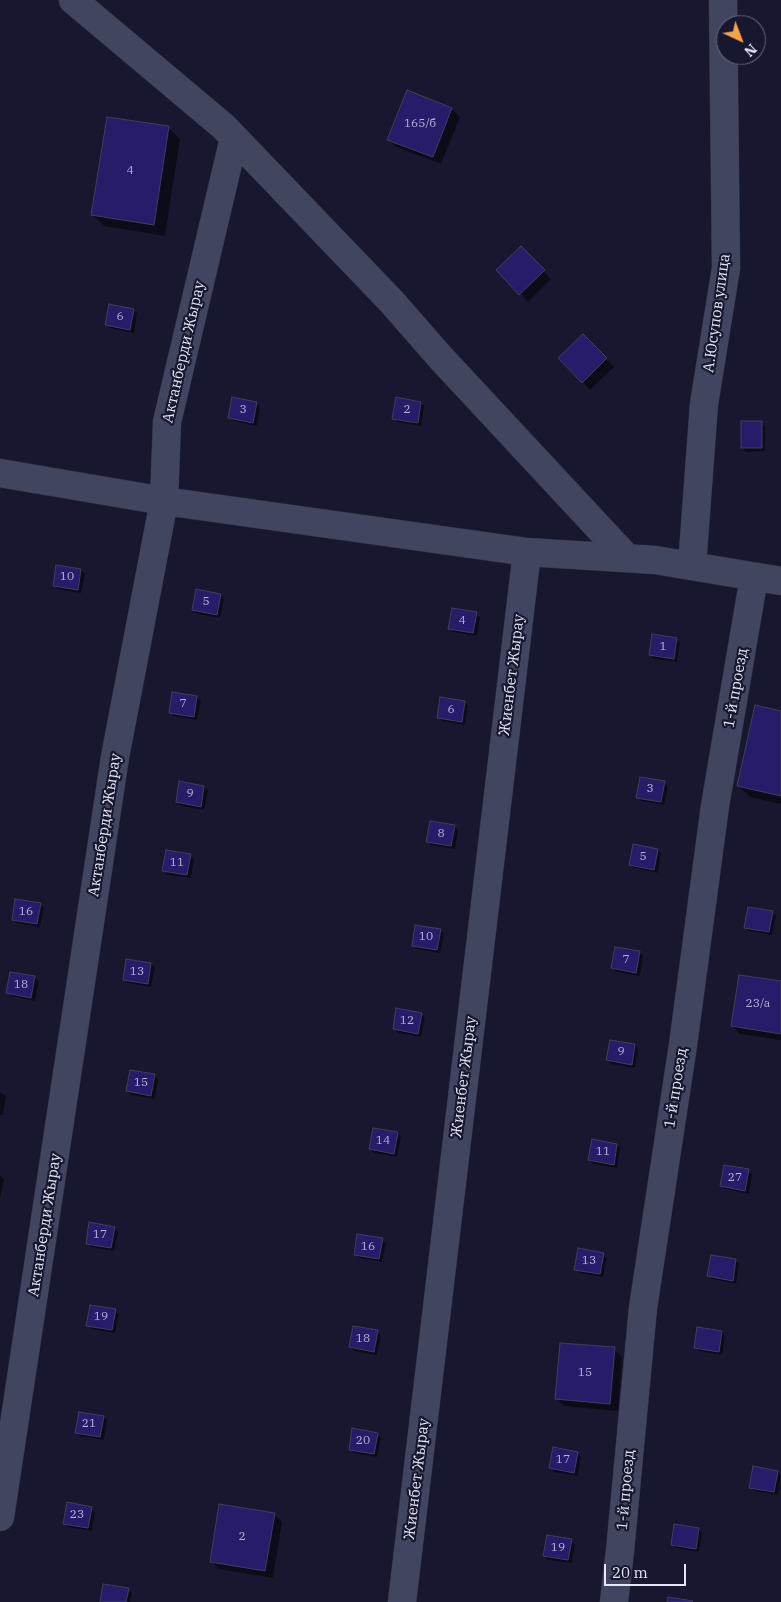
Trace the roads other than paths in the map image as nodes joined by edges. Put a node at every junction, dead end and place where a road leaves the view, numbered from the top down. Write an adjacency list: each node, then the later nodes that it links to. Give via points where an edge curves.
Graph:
1 (73, 0): 3 (street)
2 (723, 0): 8 (street, А.Юсупов улица, via 726,268 704,404)
3 (234, 138): 5 (street, Актанберди Жырау, via 167,422); 7 (street, via 392,302)
4 (0, 473): 5 (street)
5 (164, 501): 6 (street); 11 (street, Актанберди Жырау, via 115,758)
6 (526, 552): 7 (street); 12 (street, Жиенбет Жырау)
7 (627, 558): 8 (street)
8 (692, 566): 9 (street)
9 (754, 577): 10 (street); 13 (street, 1-й проезд, via 715,806 643,1308)
10 (781, 581)
11 (0, 1517)
12 (402, 1602)
13 (614, 1602)

